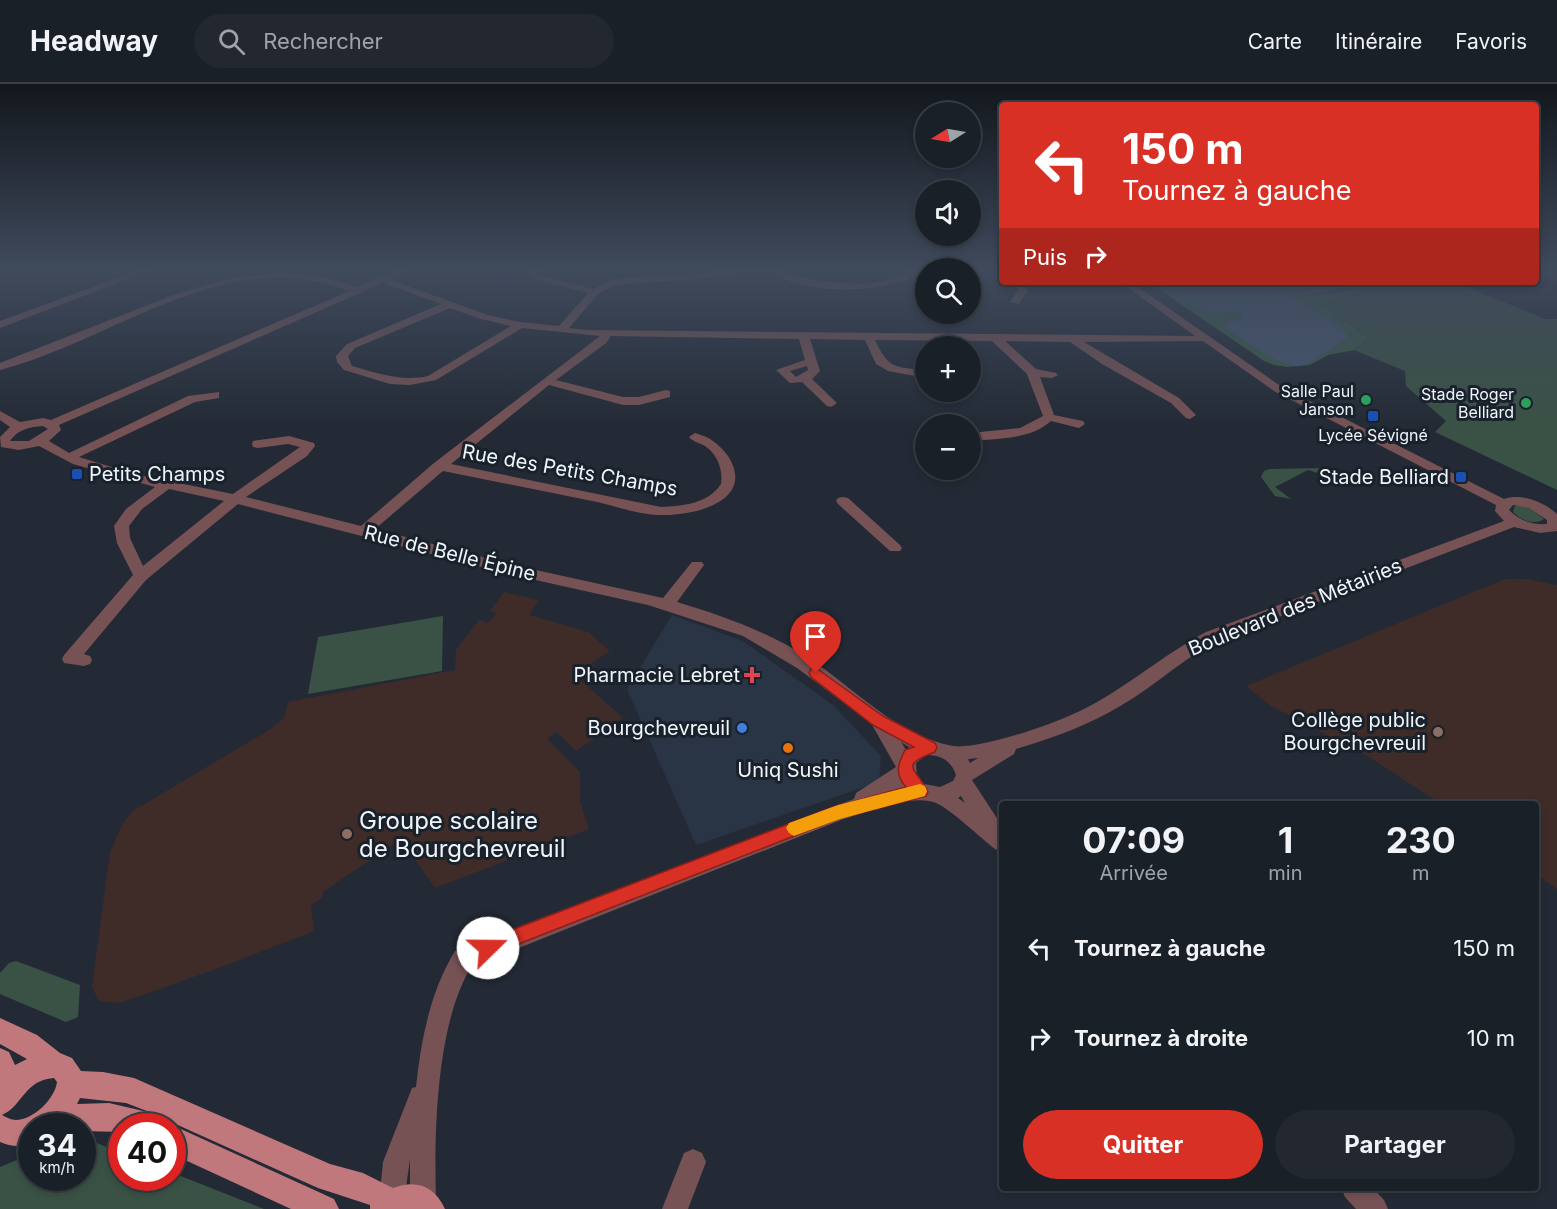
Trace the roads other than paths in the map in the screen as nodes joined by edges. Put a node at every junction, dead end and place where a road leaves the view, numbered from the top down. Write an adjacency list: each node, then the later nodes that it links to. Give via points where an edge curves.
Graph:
1 (113, 324): 18 (street)
2 (282, 324): 30 (street)
3 (404, 324): 4 (street, via 351,346 342,356 343,362 348,368 393,382 419,382 432,378)
4 (520, 324): 8 (street)
5 (567, 324): 8 (street)
6 (1176, 324): 9 (street)
7 (1182, 324): 16 (street)
8 (561, 331): 10 (street)
9 (1181, 331): 14 (street); 16 (street)
10 (607, 334): 11 (street); 23 (street, Rue des Petits Champs)
11 (803, 335): 12 (street); 17 (street)
12 (868, 335): 15 (street); 20 (street, via 880,362 892,369)
13 (1071, 337): 14 (street); 15 (street); 28 (street, via 1171,397)
14 (1096, 337): 16 (street)
15 (995, 338): 19 (street)
16 (1202, 338): 43 (street, via 1278,389)
17 (810, 362): 22 (street, via 814,371); 22 (street, via 782,370 794,381)
18 (0, 367)
19 (1032, 372): 21 (street); 29 (street)
20 (915, 373)
21 (1052, 375)
22 (804, 378): 26 (street)
23 (546, 381): 24 (street, via 623,401); 39 (street, Rue des Petits Champs)
24 (666, 394)
25 (215, 395): 38 (street, via 192,399)
26 (831, 403)
27 (0, 415): 32 (street)
28 (1190, 415)
29 (1049, 417): 31 (street); 33 (street, via 1040,427 1026,431)
30 (52, 424): 32 (street); 35 (street, via 54,430)
31 (1079, 424)
32 (19, 427): 37 (street, via 7,434)
33 (981, 436)
34 (694, 437): 39 (street, Rue des Petits Champs, via 712,443 729,468 729,482 720,496 683,511 661,511)
35 (40, 441): 37 (street); 38 (street, Rue de Belle Épine)
36 (258, 444): 41 (street, via 289,440 309,446)
37 (3, 446)
38 (70, 457): 40 (street, Rue de Belle Épine)
39 (440, 466): 46 (street, Rue des Petits Champs)
40 (166, 485): 41 (street, Rue de Belle Épine); 49 (street, via 122,523 121,531)
41 (235, 499): 46 (street, Rue de Belle Épine); 49 (street)
42 (843, 501): 47 (street)
43 (1503, 504): 44 (street, via 1502,511); 45 (street, via 1517,501 1534,505 1550,514)
44 (1514, 522): 45 (street, via 1540,529); 53 (street, Boulevard des Métairies, via 1212,636 1175,657 1116,700)
45 (1555, 528)
46 (364, 531): 50 (street, Rue de Belle Épine)
47 (895, 548)
48 (697, 565): 50 (street)
49 (141, 576): 51 (street, via 70,659)
50 (666, 605): 52 (street, Rue de Belle Épine, via 762,639 834,685)
51 (84, 660)
52 (878, 720): 54 (street, Rue de Belle Épine); 56 (street, Rue de Belle Épine)
53 (1020, 741): 55 (street, Boulevard des Métairies); 57 (street, Boulevard des Métairies)
54 (929, 747): 55 (street); 56 (street, via 911,754)
55 (952, 754): 57 (street, via 961,763)
56 (905, 768): 58 (street, via 910,782); 60 (street, via 878,791)
57 (964, 778): 59 (street, via 957,790); 61 (street)
58 (920, 792): 59 (street); 60 (street)
59 (941, 796): 62 (street)
60 (838, 812): 66 (street, via 467,956 456,966 448,987)
61 (999, 838)
62 (999, 840)
63 (0, 1031): 65 (main road, via 30,1044)
64 (0, 1061): 68 (main road, via 6,1075)
65 (52, 1064): 67 (main road, via 67,1070); 68 (main road, via 28,1072)
66 (428, 1079): 73 (street, via 422,1155); 74 (street, via 396,1162)
67 (71, 1085): 69 (main road, via 61,1106); 74 (main road, via 110,1085 134,1091 319,1174 380,1195)
68 (3, 1097)
69 (50, 1113)
70 (186, 1145): 75 (main road)
71 (693, 1162): 76 (street)
72 (1357, 1191): 77 (street)
73 (427, 1204): 74 (main road, via 412,1197)
74 (389, 1206)
75 (324, 1209)
76 (675, 1209)
77 (1375, 1209)

